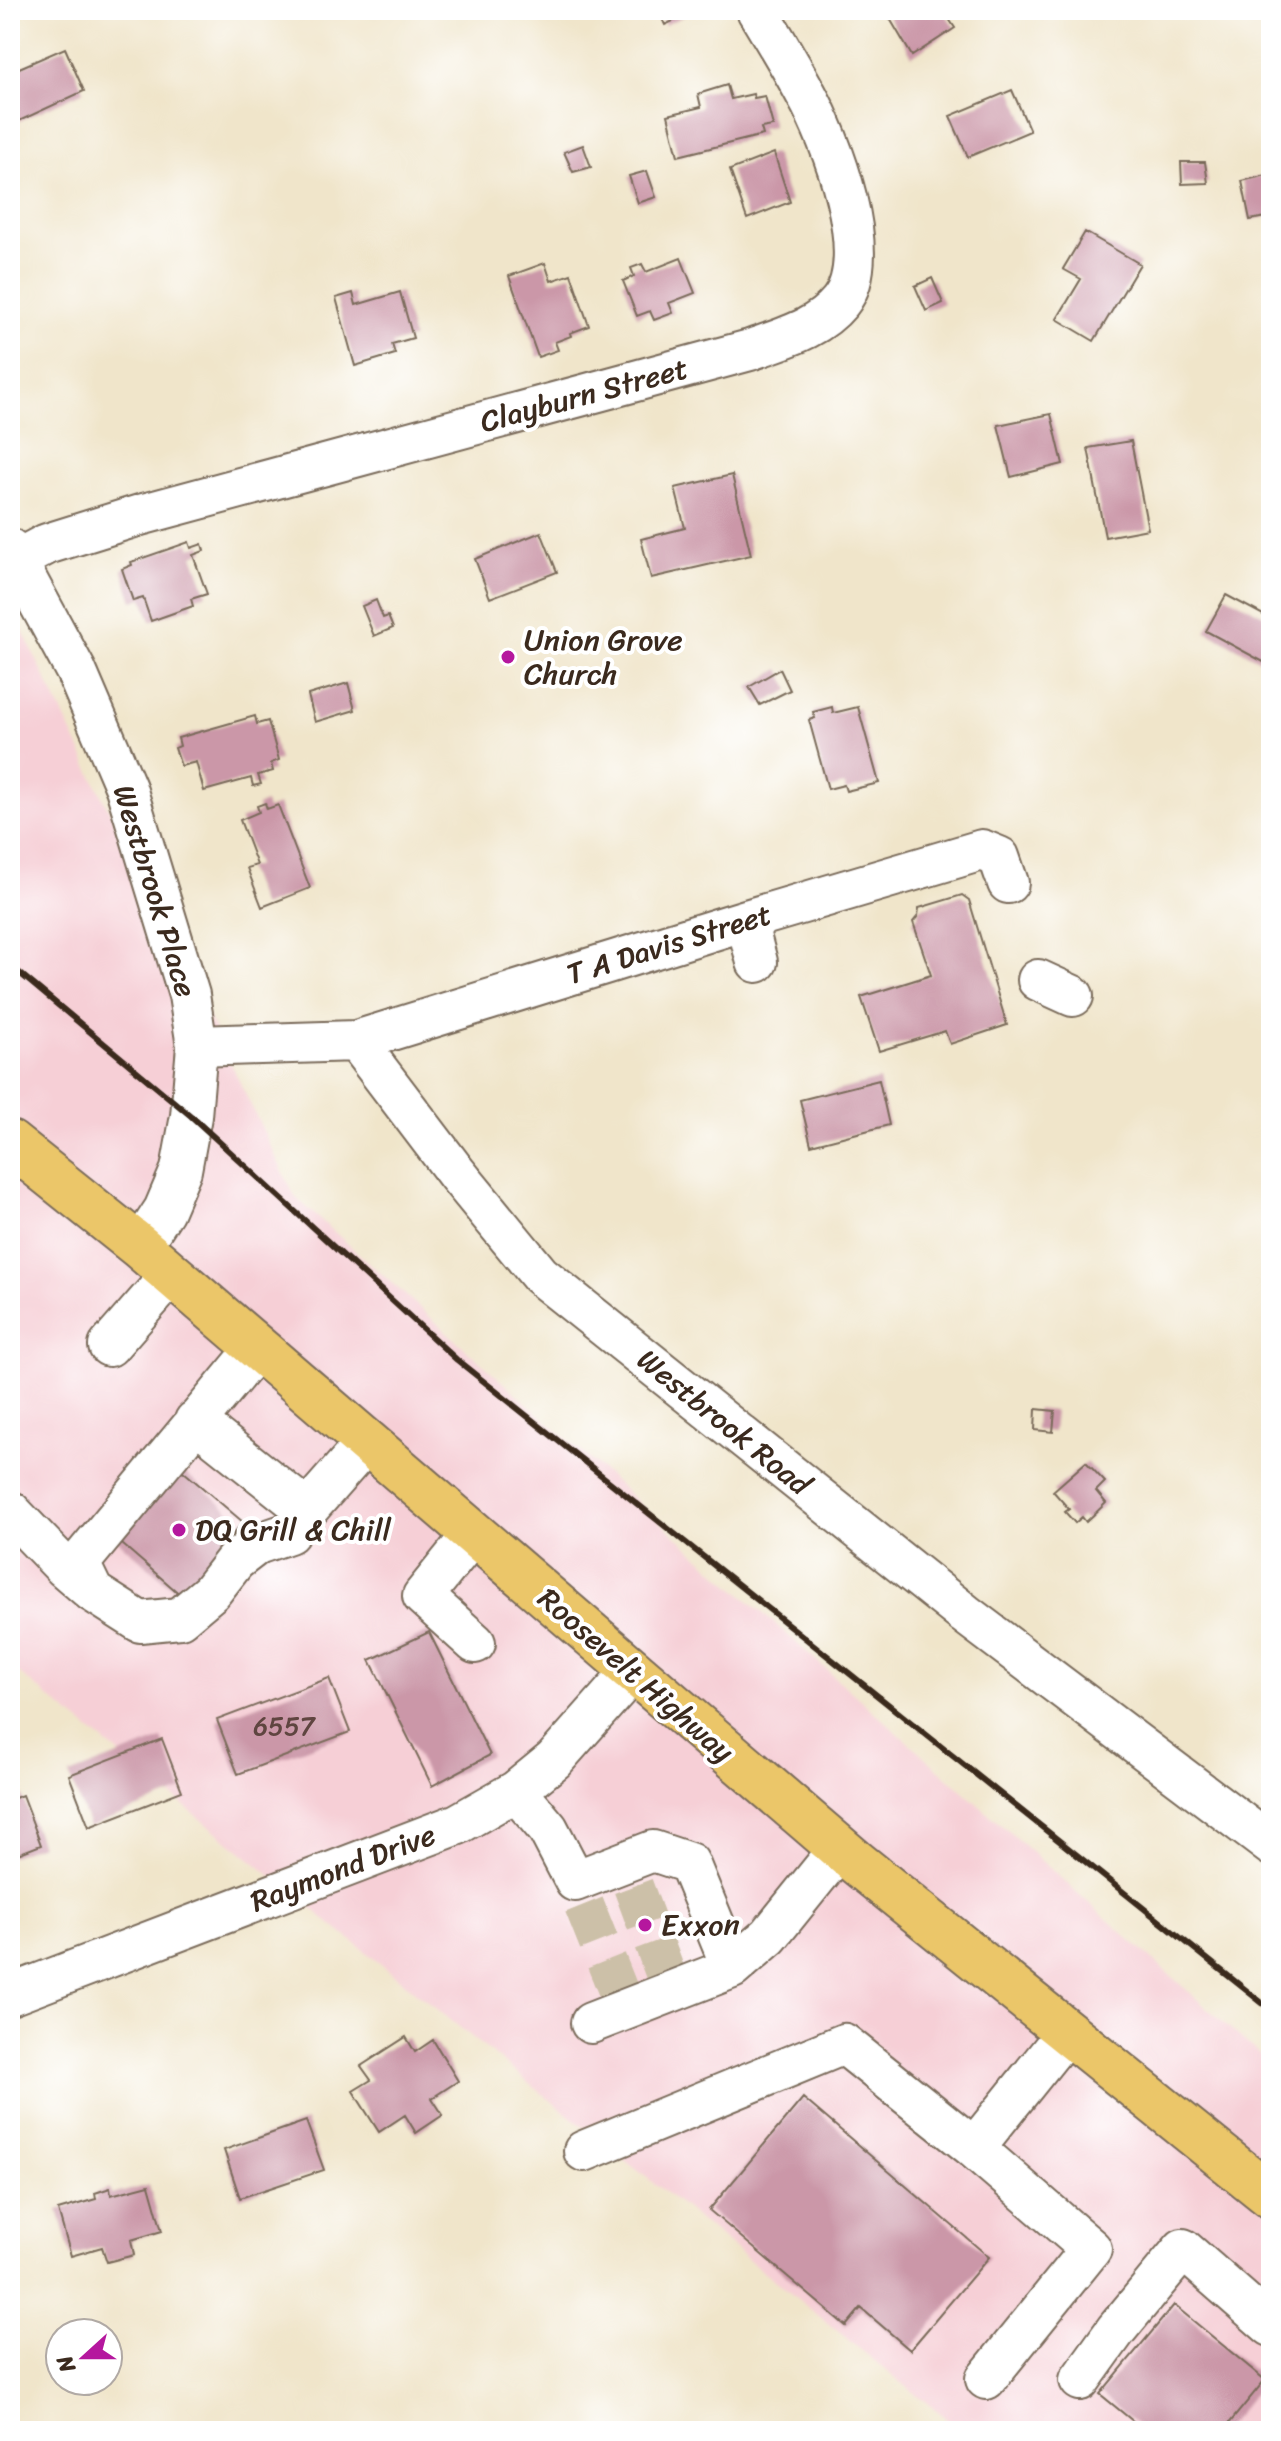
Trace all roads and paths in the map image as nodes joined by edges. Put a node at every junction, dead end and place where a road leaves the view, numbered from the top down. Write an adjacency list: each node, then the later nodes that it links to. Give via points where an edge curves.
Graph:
1 (757, 10): 2 (street, Clayburn Street, via 808,97 839,173 854,244 853,274 841,301 814,326 750,350)
2 (14, 554): 7 (street, Westbrook Place, via 76,671 126,788 189,995)
3 (1008, 883): 4 (street, T A Davis Street, via 999,857 982,850)
4 (746, 920): 5 (street); 6 (street, T A Davis Street)
5 (757, 962)
6 (356, 1041): 7 (street); 21 (street, Westbrook Road, via 540,1275 965,1614)
7 (197, 1046): 9 (street, Westbrook Place, via 181,1170 164,1210)
8 (14, 1155): 9 (main road, Roosevelt Highway)
9 (156, 1260): 10 (street, Westbrook Place); 11 (main road, Roosevelt Highway)
10 (109, 1346)
11 (257, 1348): 12 (street); 13 (main road, Roosevelt Highway)
12 (195, 1421): 15 (street); 17 (street, via 79,1563)
13 (366, 1443): 15 (street); 16 (main road, Roosevelt Highway)
14 (10, 1511): 17 (street)
15 (298, 1522): 17 (street, via 235,1561 211,1592 180,1618 140,1622)
16 (473, 1534): 18 (street, via 423,1596); 19 (main road, Roosevelt Highway)
17 (93, 1592)
18 (475, 1643)
19 (632, 1672): 20 (street, Raymond Drive); 22 (main road, Roosevelt Highway)
20 (516, 1791): 23 (street, via 548,1829 580,1893 629,1874 653,1851 689,1863); 24 (street, Raymond Drive, via 458,1824)
21 (1271, 1845)
22 (840, 1848): 23 (street, via 769,1936); 26 (main road, Roosevelt Highway)
23 (732, 1968): 25 (street, via 670,1985)
24 (10, 1995)
25 (612, 2010)
26 (1067, 2032): 27 (street); 29 (main road, Roosevelt Highway)
27 (974, 2148): 28 (street, via 844,2044); 31 (street, via 1091,2249)
28 (584, 2151)
29 (1271, 2196)
30 (1267, 2313): 32 (street, via 1183,2249)
31 (986, 2379)
32 (1080, 2380)

